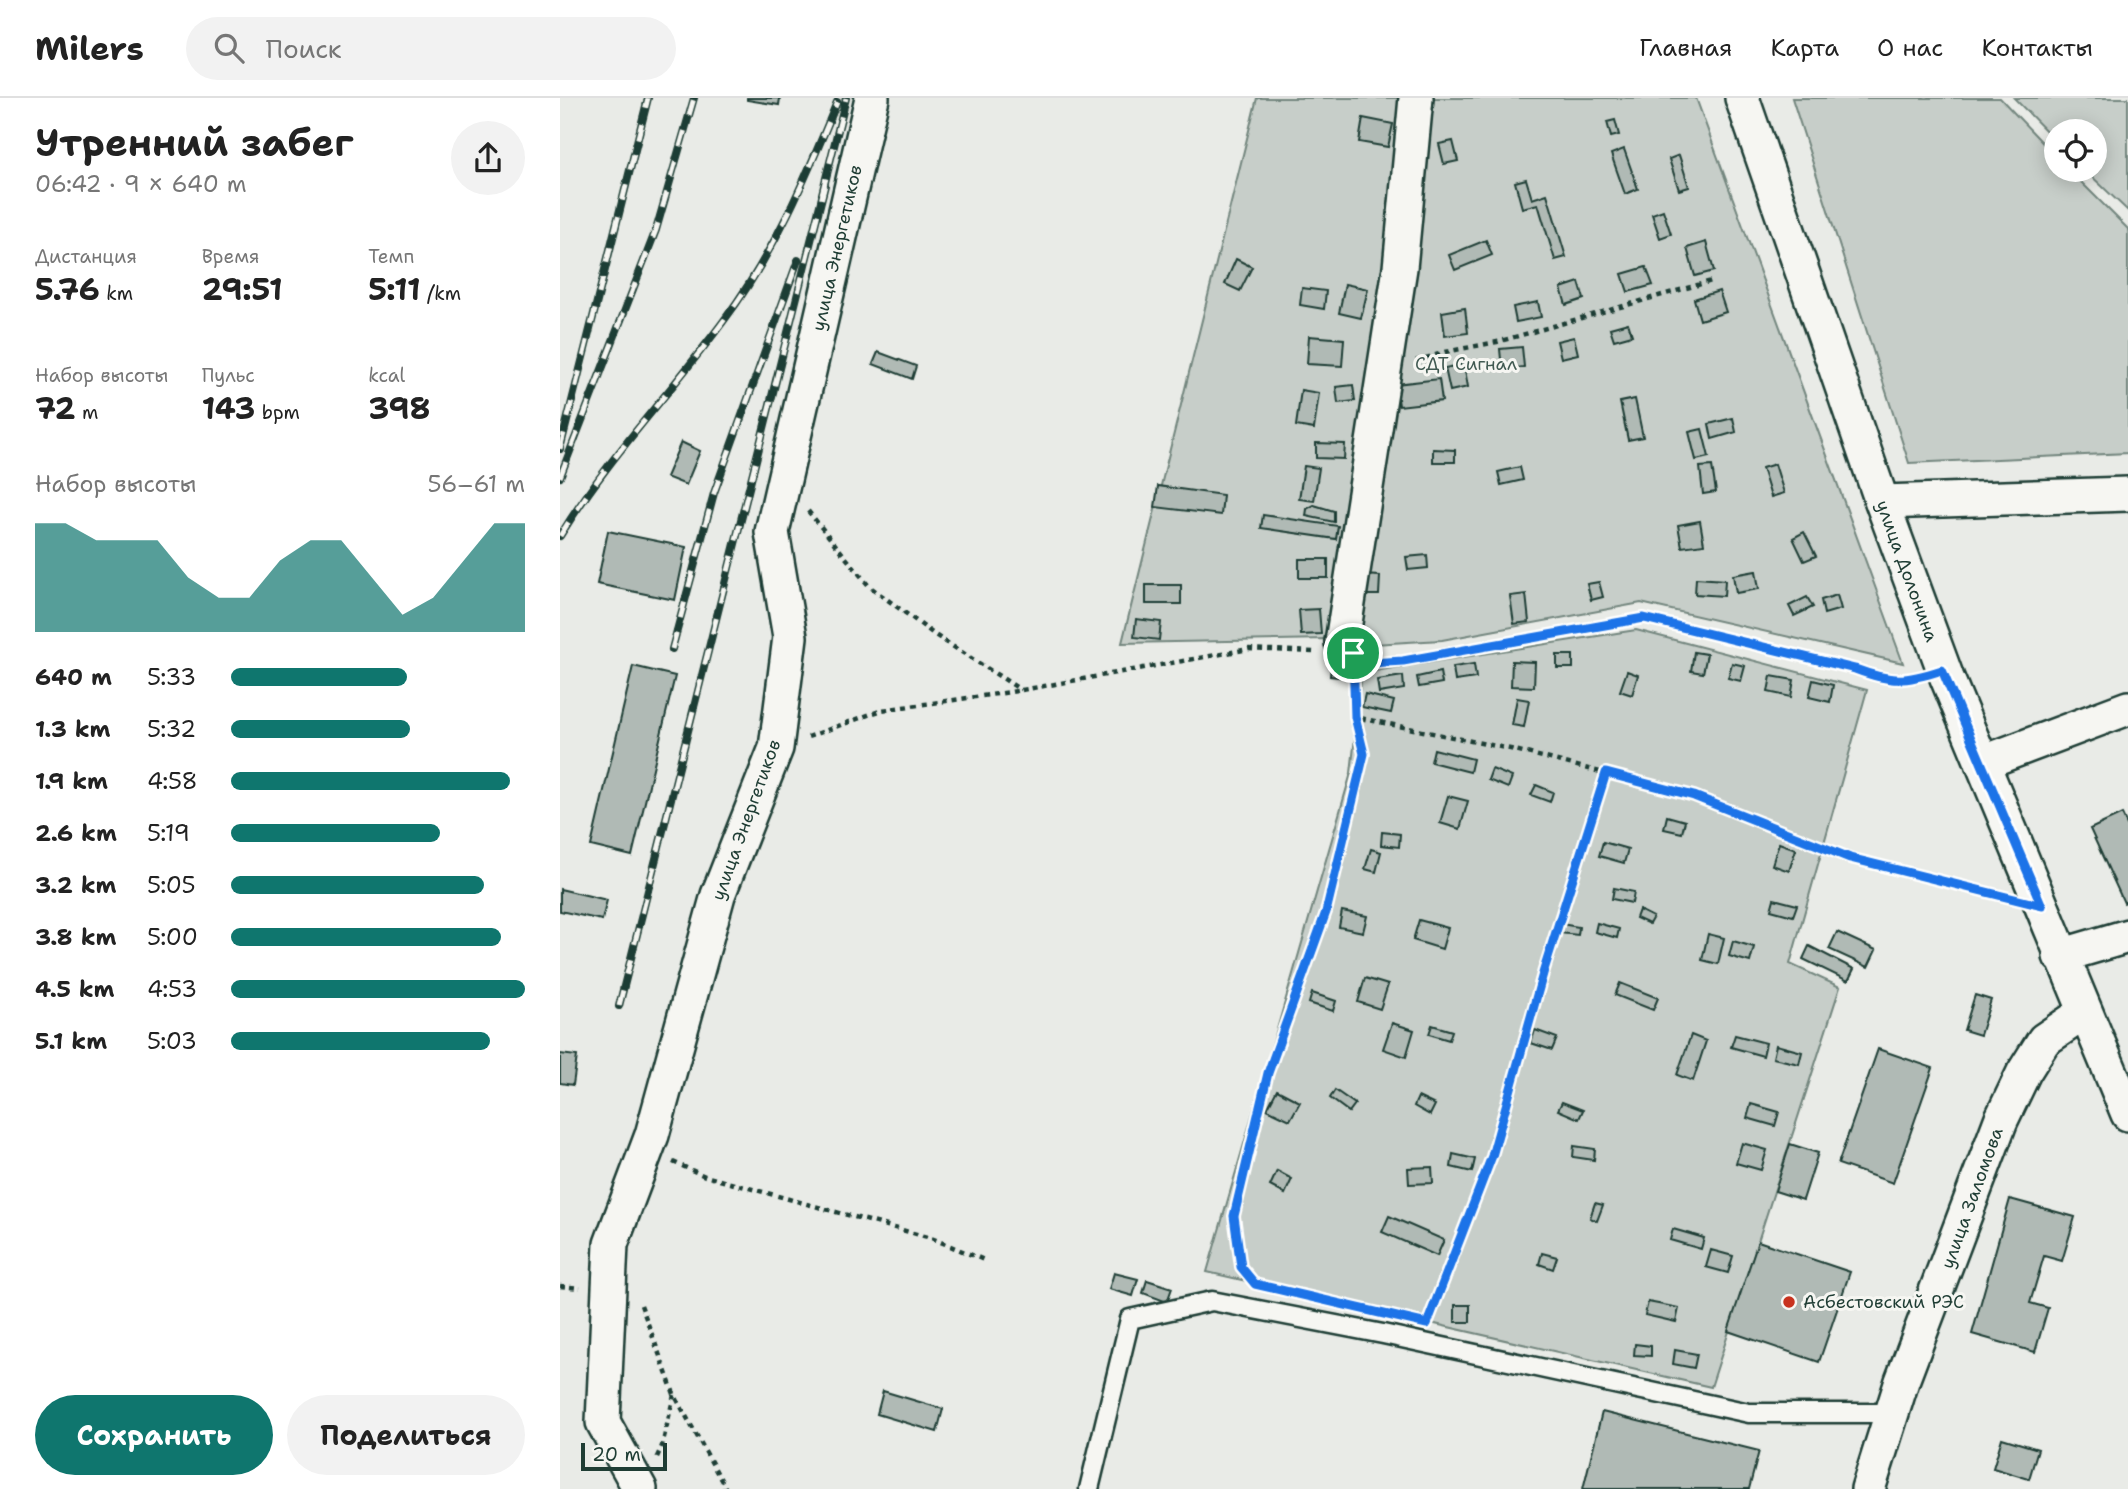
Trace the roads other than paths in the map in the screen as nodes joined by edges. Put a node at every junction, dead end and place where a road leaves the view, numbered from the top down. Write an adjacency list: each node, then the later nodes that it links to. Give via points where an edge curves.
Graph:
1 (872, 98): 14 (street, улица Энергетиков, via 772,532 790,636 776,748 718,895 646,1150 611,1244 603,1422)
2 (1416, 98): 6 (street, via 1400,268 1342,642)
3 (1742, 98): 5 (street, улица Долонина)
4 (2128, 494): 5 (street)
5 (1882, 502): 8 (street, улица Долонина)
6 (1353, 653)
7 (2128, 708): 8 (street)
8 (1982, 763): 10 (street, улица Долонина)
9 (2128, 936): 10 (street)
10 (2060, 956): 11 (street, улица Долонина)
11 (2085, 1012): 12 (street, улица Долонина); 13 (street, улица Заломова, via 2044,1040 2024,1072 2001,1120)
12 (2128, 1114)
13 (1892, 1413): 15 (lane, via 1749,1413 1212,1301 1130,1319); 16 (street, улица Заломова)
14 (646, 1478)
15 (1090, 1489)
16 (1868, 1489)

